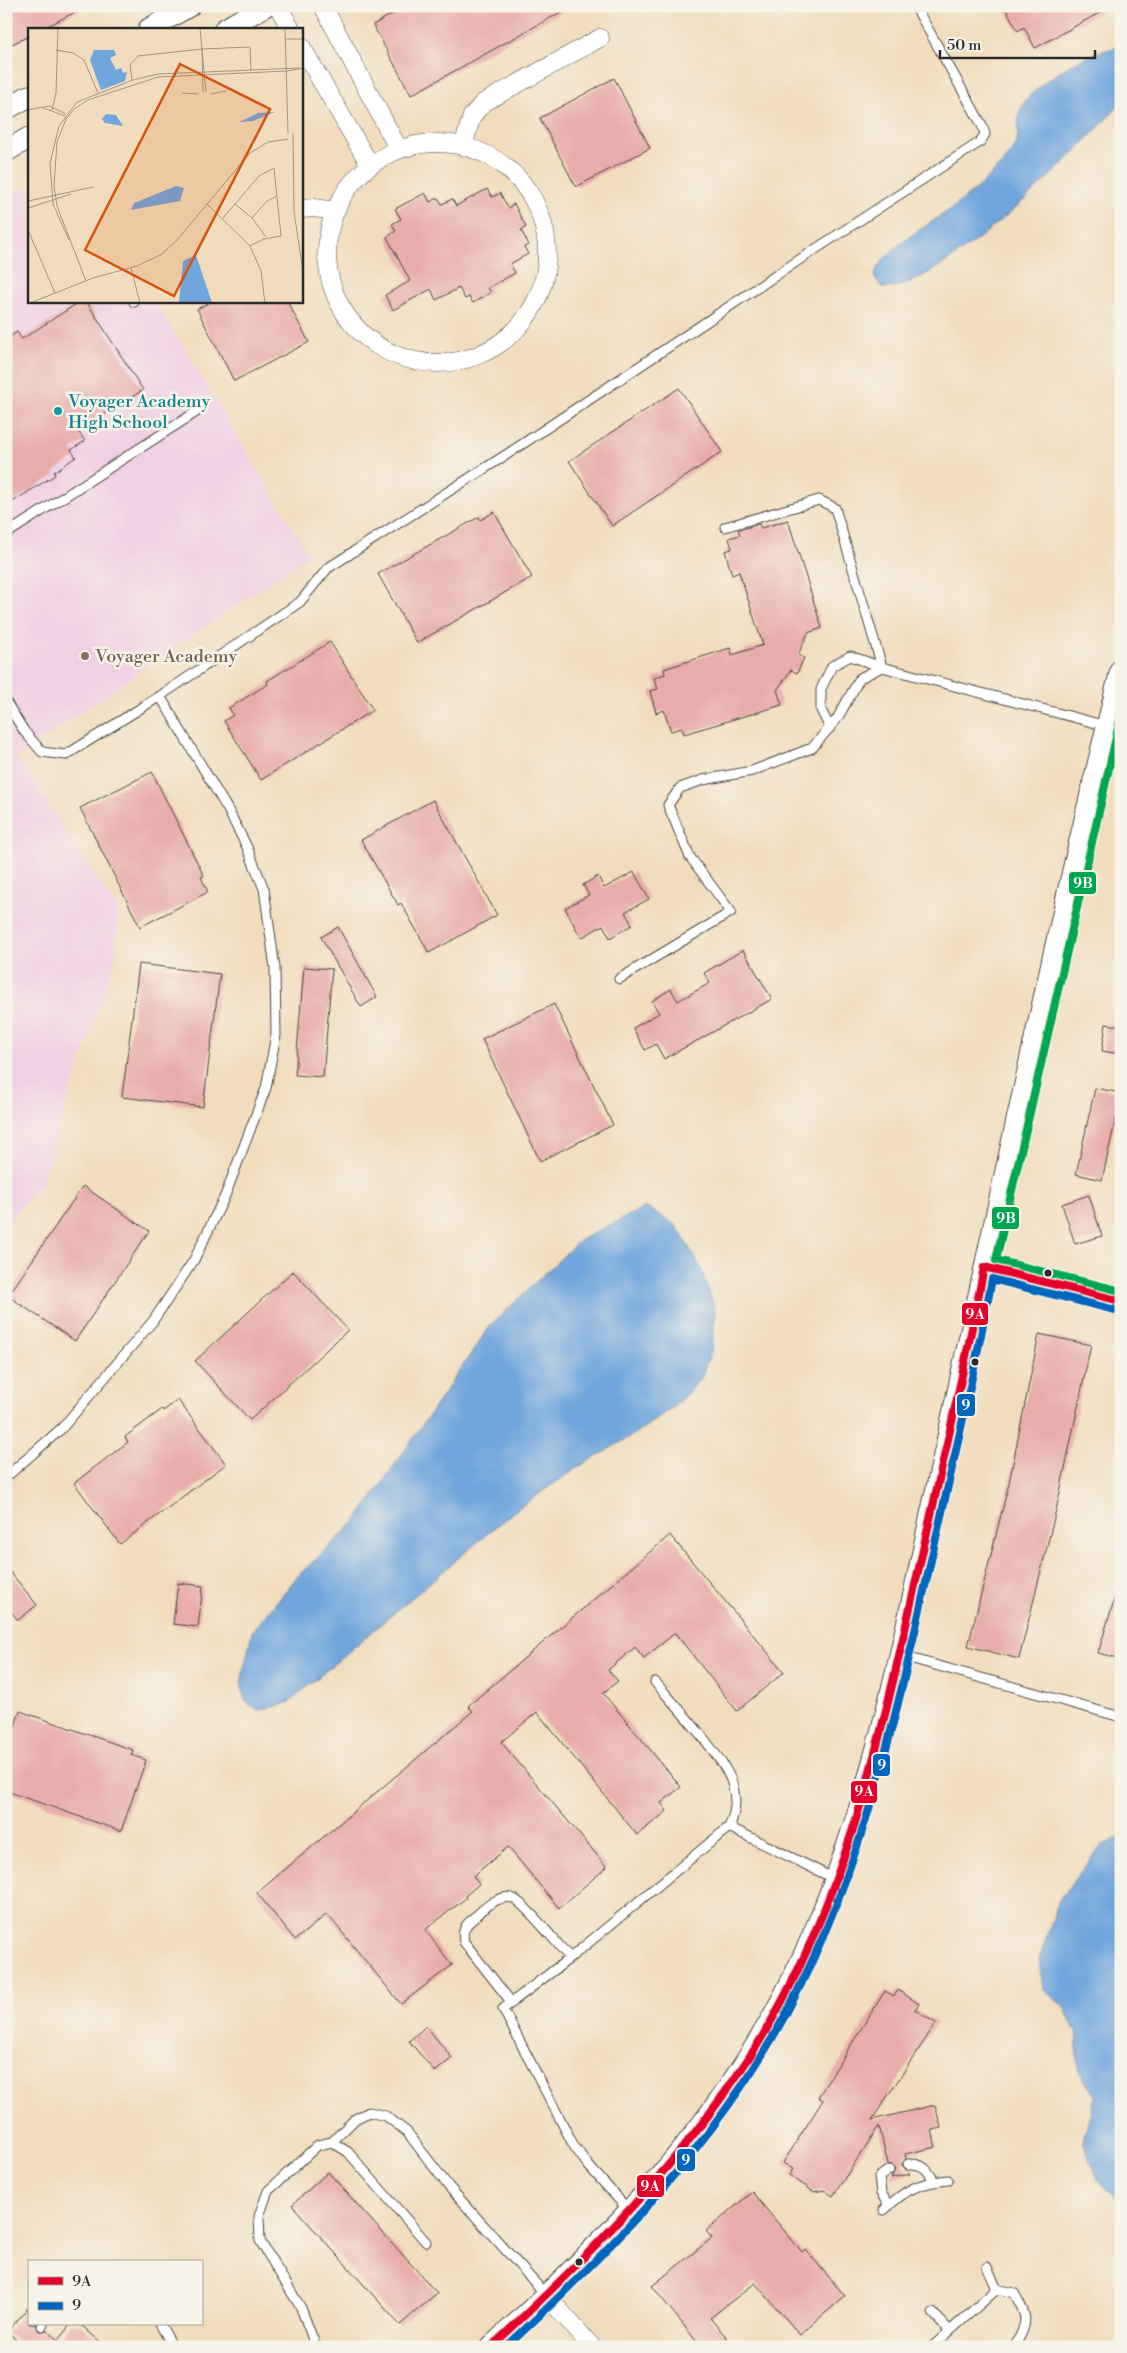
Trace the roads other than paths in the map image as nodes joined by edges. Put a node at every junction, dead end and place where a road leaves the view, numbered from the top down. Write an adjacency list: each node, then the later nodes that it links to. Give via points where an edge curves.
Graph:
1 (189, 6): 6 (street)
2 (265, 6): 7 (street)
3 (278, 6): 8 (street)
4 (323, 6): 15 (street)
5 (915, 6): 25 (lane, via 982,125 985,134 980,142 509,453 328,568 300,602)
6 (151, 28)
7 (227, 28)
8 (290, 28)
9 (600, 38): 14 (street, via 483,103 472,116)
10 (302, 48): 17 (street)
11 (28, 97): 12 (street)
12 (6, 109)
13 (28, 139): 16 (street)
14 (463, 146): 15 (street, via 420,144); 19 (street, via 487,154 520,181 539,209 546,234 548,259 533,308 518,328 491,349 451,363 425,363 400,357 377,346 358,330 342,310 332,286 327,261 328,236)
15 (399, 150): 17 (street)
16 (6, 151)
17 (370, 166): 19 (street, via 344,194)
18 (302, 209): 19 (street)
19 (335, 211)
20 (201, 409): 22 (lane)
21 (725, 527): 23 (lane, via 820,500 835,508)
22 (6, 534)
23 (882, 667): 28 (lane); 29 (lane, via 860,678); 29 (lane, via 850,656 832,666 821,688 821,710)
24 (1121, 670): 28 (street)
25 (160, 696): 27 (lane, via 66,755 42,752); 33 (lane, via 228,810 264,889 275,968 276,1035 266,1088 229,1187 194,1260 154,1321 62,1428)
26 (6, 702): 27 (lane)
27 (10, 718)
28 (1107, 726): 31 (street)
29 (830, 728): 30 (lane, via 812,748 752,771 703,780 680,788 668,805 690,857 731,912)
30 (619, 979)
31 (984, 1267): 32 (street); 34 (street)
32 (1121, 1301)
33 (6, 1477)
34 (898, 1655): 36 (lane); 38 (street, via 868,1779)
35 (656, 1682): 37 (lane, via 720,1760 731,1781 735,1815)
36 (1121, 1717)
37 (729, 1827): 38 (lane); 39 (lane)
38 (836, 1880): 46 (street, via 784,1997 748,2058 680,2155)
39 (570, 1958): 40 (lane); 40 (lane, via 513,1898 501,1898 487,1906 466,1924 462,1933 464,1942)
40 (512, 2003): 46 (lane, via 503,2009 574,2146)
41 (332, 2142): 47 (lane, via 348,2152); 50 (lane, via 356,2119 369,2112 386,2116 407,2132 449,2187); 56 (lane, via 318,2145 268,2191 259,2216 260,2241 302,2308)
42 (908, 2164): 45 (lane, via 917,2163 926,2168)
43 (889, 2170): 45 (lane, via 879,2177 887,2208 922,2183)
44 (948, 2180): 45 (lane)
45 (934, 2182)
46 (630, 2211): 50 (street, via 572,2273)
47 (426, 2242)
48 (987, 2267): 49 (lane)
49 (998, 2289): 53 (lane); 54 (lane, via 1014,2293 1025,2312 1024,2330)
50 (546, 2295): 57 (street); 58 (street)
51 (933, 2313): 53 (lane)
52 (161, 2326): 55 (lane)
53 (950, 2331): 59 (lane)
54 (1016, 2343)
55 (173, 2347)
56 (316, 2347)
57 (490, 2347)
58 (592, 2347)
59 (932, 2347)

